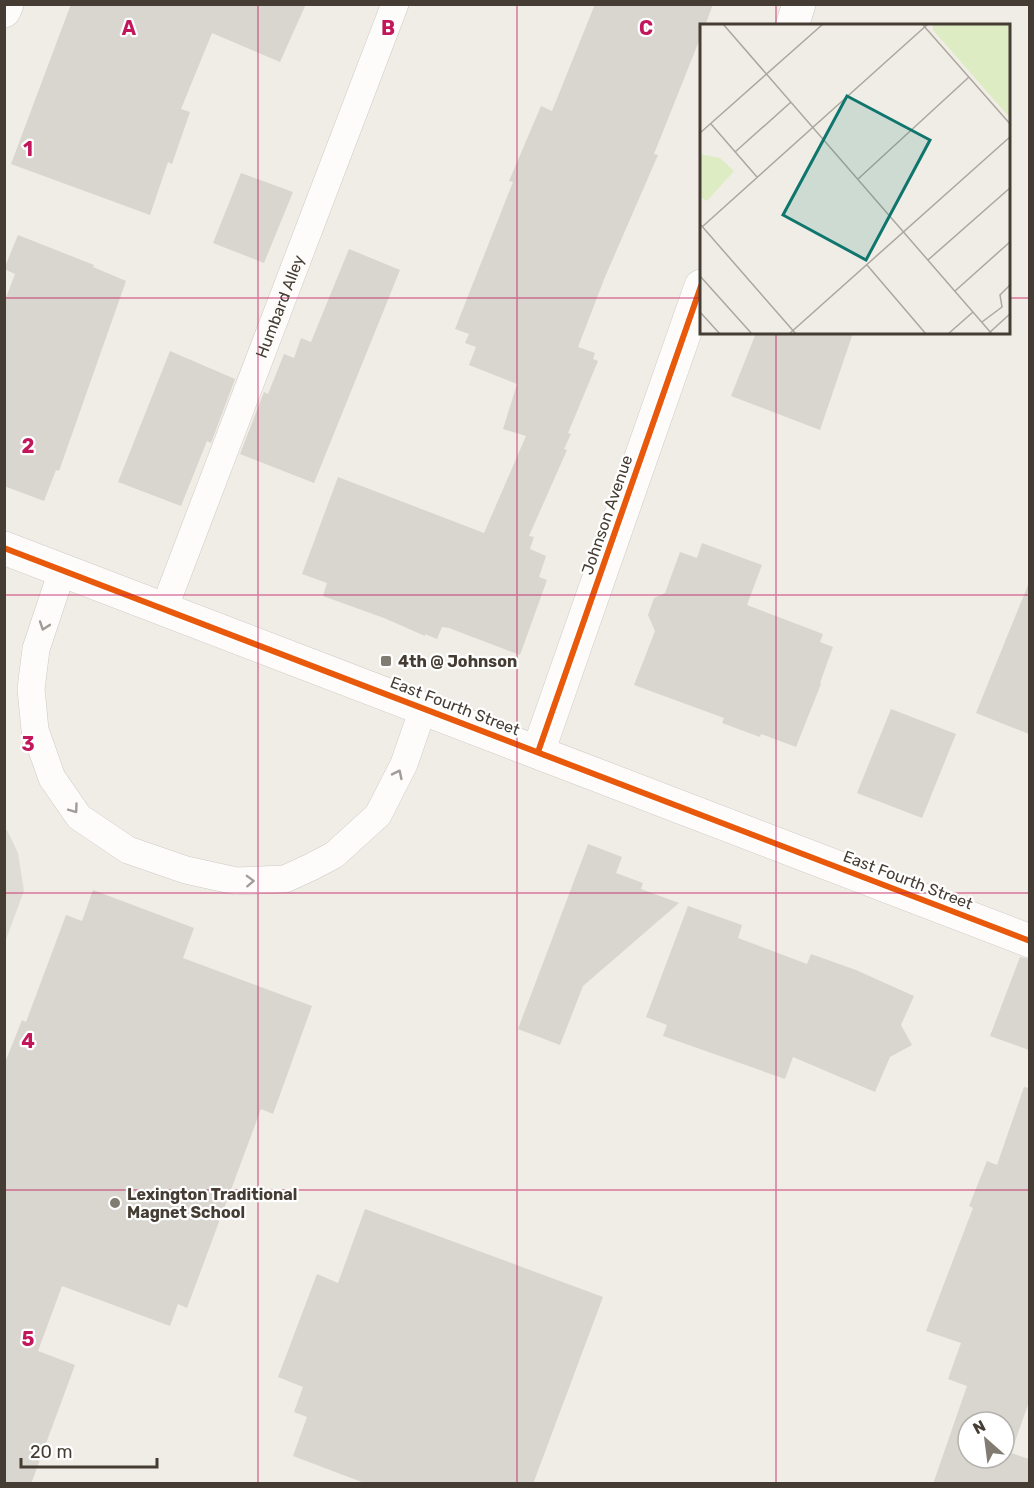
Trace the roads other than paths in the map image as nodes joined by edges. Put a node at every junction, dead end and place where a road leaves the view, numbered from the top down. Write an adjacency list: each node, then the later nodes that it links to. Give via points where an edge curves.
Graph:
1 (7, 4): 4 (street)
2 (395, 4): 9 (lane, Humbard Alley)
3 (799, 4): 5 (street)
4 (4, 12)
5 (793, 24)
6 (700, 289): 11 (street, Johnson Avenue)
7 (4, 548): 8 (street, East Fourth Street)
8 (62, 571): 9 (street, East Fourth Street); 10 (lane, one-way to 10, via 36,649 31,689 35,730 52,778 79,817 128,850 186,870 236,881 285,879 311,867 334,855 378,815 404,764)
9 (164, 609): 10 (street, East Fourth Street)
10 (423, 709): 11 (street, East Fourth Street)
11 (538, 752): 12 (street, East Fourth Street)
12 (1029, 941)

